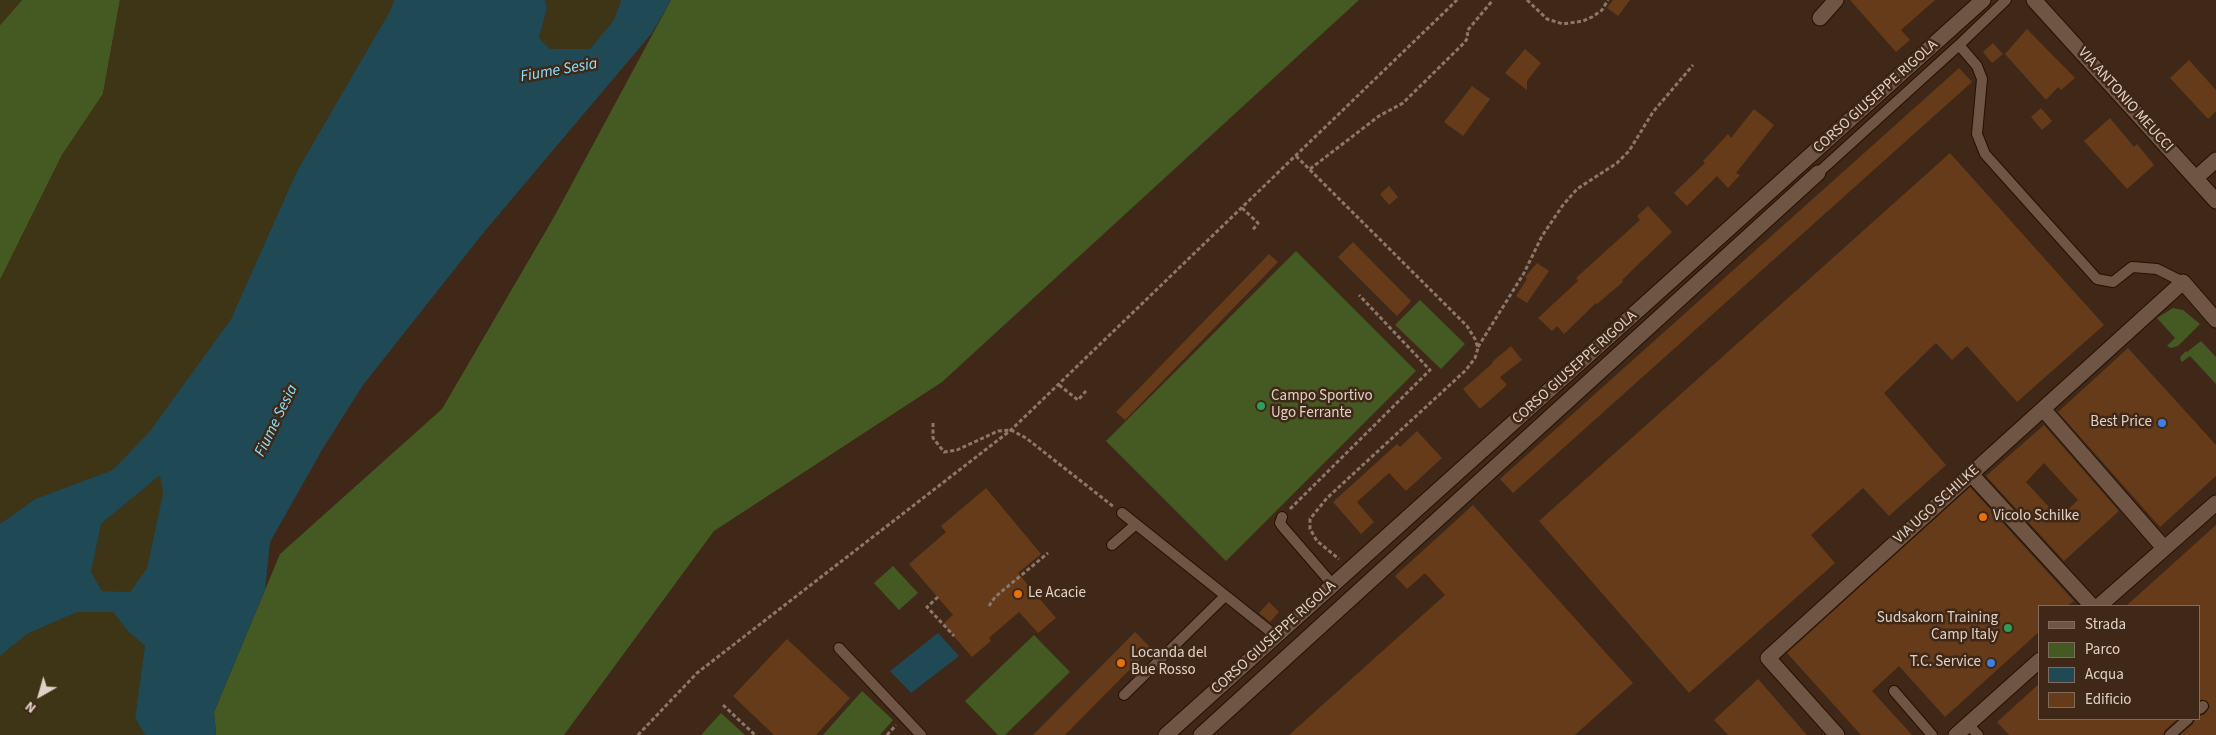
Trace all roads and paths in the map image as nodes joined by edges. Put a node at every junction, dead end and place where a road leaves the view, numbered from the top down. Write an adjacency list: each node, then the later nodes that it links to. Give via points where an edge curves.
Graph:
1 (1457, 0): 13 (path)
2 (1493, 0): 16 (path, via 1467,31 1465,42 1403,103 1379,116)
3 (1527, 0): 4 (path, via 1547,19 1562,24 1592,17)
4 (1608, 0)
5 (1836, 0): 9 (street)
6 (1983, 0): 12 (street, CORSO GIUSEPPE RIGOLA)
7 (2006, 0): 10 (lane)
8 (2034, 0): 18 (street, VIA ANTONIO MEUCCI)
9 (1820, 18)
10 (1959, 45): 15 (lane); 22 (lane, via 1977,66 1982,79 1977,134 1985,154 2097,279 2113,282 2132,267 2157,269)
11 (1693, 65): 25 (path, via 1653,112 1629,151 1617,164 1577,189 1563,206 1542,236 1524,273)
12 (1818, 148): 15 (lane); 39 (street, CORSO GIUSEPPE RIGOLA)
13 (1296, 156): 16 (path); 20 (path)
14 (2216, 160): 18 (street)
15 (1831, 162): 17 (lane)
16 (1310, 169): 25 (path, via 1467,326)
17 (1818, 173): 59 (street)
18 (2196, 178): 19 (street, VIA ANTONIO MEUCCI)
19 (2216, 201)
20 (1242, 208): 21 (path, via 1258,223); 26 (path)
21 (1252, 231)
22 (2183, 282): 24 (street); 28 (street, VIA UGO SCHILKE)
23 (1359, 295): 34 (path, via 1430,370)
24 (2216, 320)
25 (1478, 348): 39 (path, via 1476,358 1466,370 1327,498 1310,519 1310,529 1317,541)
26 (1059, 384): 27 (path, via 1078,400); 30 (path)
27 (1086, 391)
28 (2042, 409): 31 (street, VIA UGO SCHILKE); 37 (street)
29 (933, 423): 30 (path, via 933,438 944,452 957,450 998,430)
30 (1011, 430): 33 (path, via 1026,438); 55 (path, via 696,673)
31 (1971, 474): 43 (street); 60 (street, VIA UGO SCHILKE, via 1768,658)
32 (2216, 503): 37 (street)
33 (1122, 513): 35 (lane)
34 (1282, 517): 40 (lane, via 1282,526)
35 (1135, 524): 36 (lane); 41 (lane)
36 (1112, 545)
37 (2164, 548): 44 (street)
38 (1048, 553): 45 (path, via 995,596)
39 (1353, 567): 40 (street, CORSO GIUSEPPE RIGOLA)
40 (1333, 585): 47 (street, CORSO GIUSEPPE RIGOLA)
41 (1225, 596): 47 (lane); 51 (lane)
42 (938, 598): 46 (path, via 927,607)
43 (2091, 605)
44 (2100, 605)
45 (989, 606)
46 (954, 636)
47 (1276, 636): 58 (street, CORSO GIUSEPPE RIGOLA)
48 (839, 648): 57 (lane)
49 (2038, 662): 54 (street)
50 (1894, 691): 61 (lane)
51 (1124, 695)
52 (723, 705): 56 (path)
53 (2187, 720): 63 (lane)
54 (1973, 730): 62 (street)
55 (638, 735)
56 (755, 735)
57 (921, 735)
58 (1166, 735)
59 (1201, 735)
60 (1837, 735)
61 (1932, 735)
62 (1956, 735)
63 (2170, 735)

